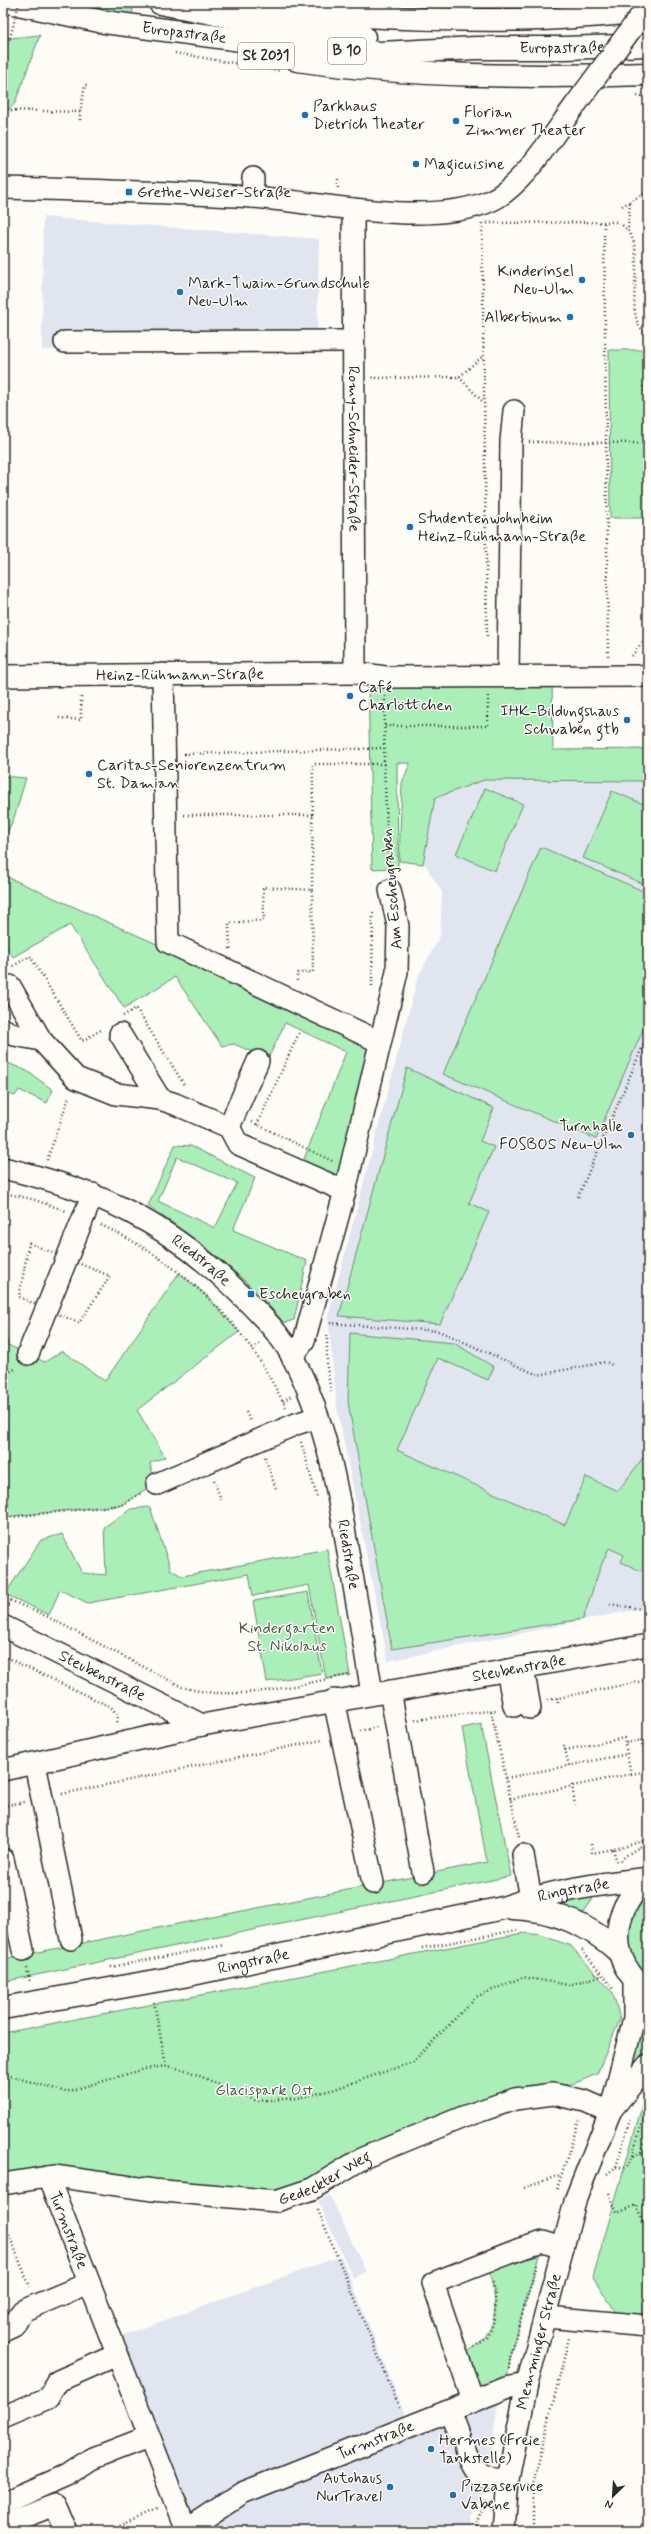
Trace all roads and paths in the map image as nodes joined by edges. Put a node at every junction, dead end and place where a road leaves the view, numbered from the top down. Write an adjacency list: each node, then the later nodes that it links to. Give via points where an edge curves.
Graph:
1 (13, 3): 7 (main road, Europastraße / B 10)
2 (19, 3): 10 (path, bridge, via 10,38)
3 (160, 3): 9 (main road, Europastraße / B 10, via 305,31)
4 (208, 3): 6 (main road, via 308,14 461,20 541,19)
5 (648, 6): 21 (street, bridge, via 527,169 491,200)
6 (648, 11)
7 (104, 22): 9 (main road, Europastraße / B 10, via 311,48 382,53); 11 (main road, St 2031, via 220,49 357,69 546,77)
8 (648, 45): 9 (main road, Europastraße / B 10)
9 (476, 48)
10 (3, 50)
11 (648, 74)
12 (87, 85): 14 (path)
13 (3, 110): 14 (path)
14 (80, 112): 15 (path)
15 (80, 120)
16 (338, 177): 18 (path)
17 (3, 188): 23 (street, via 253,188)
18 (338, 188)
19 (647, 192): 20 (path)
20 (630, 202): 22 (path); 26 (path)
21 (479, 204): 23 (street, via 447,211); 30 (path, via 482,223)
22 (622, 206)
23 (353, 209): 28 (street, Romy-Schneider-Straße)
24 (532, 223): 25 (path)
25 (604, 223): 26 (path, via 616,222); 39 (path)
26 (628, 229): 27 (path, via 635,244 636,321)
27 (648, 336)
28 (353, 341): 29 (street); 33 (street, Romy-Schneider-Straße)
29 (65, 342)
30 (483, 356): 32 (path); 35 (path)
31 (648, 375): 34 (path, via 643,387)
32 (459, 377): 33 (path); 35 (path)
33 (354, 379): 48 (street, Romy-Schneider-Straße, via 355,667)
34 (648, 398)
35 (483, 402): 41 (path)
36 (514, 411): 38 (street)
37 (648, 437): 39 (path, via 643,443)
38 (511, 441): 39 (path); 45 (street)
39 (606, 442): 43 (path)
40 (648, 634): 42 (path)
41 (487, 644)
42 (630, 659)
43 (608, 662)
44 (163, 674): 47 (street, Heinz-Rühmann-Straße); 48 (street, Heinz-Rühmann-Straße); 59 (street, via 168,942)
45 (498, 675): 48 (street, Heinz-Rühmann-Straße); 49 (street, Heinz-Rühmann-Straße); 51 (path, via 488,726)
46 (3, 676): 47 (street, Heinz-Rühmann-Straße)
47 (82, 676): 50 (path, via 81,720)
48 (372, 676): 51 (path, Am Escheugraben)
49 (648, 676)
50 (59, 718)
51 (385, 726): 53 (path, Am Escheugraben)
52 (181, 747): 53 (path, via 181,754)
53 (385, 748): 54 (path, Am Escheugraben)
54 (384, 764): 56 (path, via 313,764); 58 (path, Am Escheugraben)
55 (184, 815): 56 (path)
56 (313, 815): 57 (path)
57 (312, 890): 59 (path, via 264,888 264,920 229,923); 61 (path, via 313,972 297,973)
58 (390, 890): 67 (street, Am Escheugraben, via 398,926 397,972)
59 (231, 970): 61 (street)
60 (10, 986): 66 (street)
61 (296, 1001): 67 (street)
62 (3, 1030): 66 (street, via 14,1035)
63 (299, 1033): 71 (path)
64 (120, 1034): 70 (street)
65 (648, 1034): 78 (path)
66 (41, 1040): 69 (street)
67 (380, 1042): 75 (street, Am Escheugraben)
68 (258, 1061): 72 (street)
69 (76, 1078): 70 (street, via 116,1094); 74 (path)
70 (160, 1099): 72 (street)
71 (257, 1125)
72 (229, 1127): 75 (street, via 238,1144)
73 (3, 1168): 77 (street, Riedstraße, via 41,1176)
74 (44, 1168)
75 (345, 1191): 84 (street, Am Escheugraben, via 304,1341)
76 (3, 1193): 79 (path, via 32,1199)
77 (93, 1194): 79 (street); 84 (street, Riedstraße, via 124,1207 195,1252 248,1302)
78 (578, 1197)
79 (83, 1217): 80 (street); 87 (path, via 115,1232 162,1260 207,1296 252,1349)
80 (67, 1257): 81 (path); 83 (street)
81 (110, 1276)
82 (332, 1323): 85 (path, via 439,1331 538,1375 606,1362)
83 (28, 1354)
84 (292, 1356): 86 (street, Riedstraße)
85 (614, 1366)
86 (318, 1417): 87 (street); 98 (street, Riedstraße, via 341,1506)
87 (296, 1424): 88 (street); 89 (path)
88 (157, 1484): 90 (path, via 122,1505)
89 (318, 1501)
90 (3, 1518)
91 (3, 1597): 98 (path, via 48,1617 182,1687 205,1693 256,1693)
92 (610, 1604): 93 (path)
93 (648, 1610)
94 (3, 1626): 107 (street, Steubenstraße)
95 (648, 1644): 97 (street, Steubenstraße)
96 (3, 1656): 108 (path, via 112,1707 118,1716)
97 (515, 1669): 100 (street, Steubenstraße); 104 (street)
98 (356, 1671): 100 (street, Riedstraße)
99 (648, 1680): 101 (path)
100 (381, 1692): 102 (street, Steubenstraße); 106 (street)
101 (557, 1698): 103 (path); 104 (path)
102 (334, 1700): 107 (street, Steubenstraße); 109 (street)
103 (558, 1703)
104 (524, 1706): 105 (path)
105 (491, 1711): 106 (path); 121 (path)
106 (396, 1722): 109 (path); 132 (street)
107 (202, 1725): 116 (street, Steubenstraße)
108 (115, 1727)
109 (341, 1736): 123 (path); 134 (street)
110 (648, 1739): 111 (path)
111 (642, 1740): 112 (path); 119 (path)
112 (625, 1743): 114 (path, via 624,1738); 115 (path)
113 (564, 1745): 114 (path)
114 (565, 1750): 117 (path)
115 (627, 1754): 117 (path); 120 (path)
116 (35, 1764): 118 (street, Steubenstraße); 138 (street)
117 (569, 1766): 121 (path)
118 (3, 1770)
119 (648, 1770): 120 (path)
120 (631, 1774): 122 (path)
121 (506, 1778): 124 (path)
122 (572, 1786): 124 (path); 125 (path)
123 (62, 1794)
124 (510, 1798): 130 (path)
125 (575, 1805)
126 (648, 1839): 129 (path)
127 (648, 1842): 129 (path, via 625,1856 618,1865)
128 (591, 1844): 129 (path, via 592,1853)
129 (613, 1849)
130 (523, 1855): 135 (street)
131 (3, 1859): 139 (street)
132 (423, 1872)
133 (647, 1878): 135 (main road, Ringstraße, via 563,1890); 140 (main road, via 635,1890 620,1918)
134 (373, 1883)
135 (531, 1898): 136 (main road, Ringstraße)
136 (503, 1908): 137 (main road, Ringstraße, via 536,1909); 145 (main road, Ringstraße, via 183,1976)
137 (590, 1930): 140 (main road, Ringstraße); 141 (path, via 581,1949)
138 (71, 1939)
139 (23, 1950)
140 (619, 1952): 142 (main road, via 626,1969)
141 (601, 1976): 143 (path); 147 (path, via 568,1985 523,1976 476,1997 413,2062 332,2090 297,2098 257,2101 186,2070)
142 (641, 1986): 150 (street, Memminger Straße)
143 (617, 1996)
144 (153, 1998): 147 (path)
145 (3, 2008)
146 (648, 2065): 150 (street, Memminger Straße)
147 (166, 2066): 148 (path, via 145,2069 66,2092)
148 (3, 2074)
149 (648, 2104): 155 (path)
150 (610, 2112): 157 (street, Gedeckter Weg, via 585,2101 553,2094 515,2099 463,2117 363,2158 312,2189 276,2201); 164 (street, Memminger Straße, via 578,2192)
151 (632, 2115): 155 (path, via 616,2167 626,2167)
152 (648, 2136): 154 (path)
153 (648, 2151): 154 (path)
154 (641, 2152): 155 (path)
155 (632, 2156)
156 (560, 2175): 159 (path)
157 (48, 2177): 158 (street, Gedeckter Weg); 166 (street, Turmstraße)
158 (3, 2184)
159 (524, 2188)
160 (609, 2193): 163 (path, via 618,2213 637,2205)
161 (318, 2210): 178 (path)
162 (3, 2220): 167 (path)
163 (648, 2235)
164 (563, 2248): 165 (street, via 543,2242); 168 (street, Memminger Straße)
165 (486, 2262): 173 (path, via 493,2282 495,2310 492,2324 486,2338); 173 (street, via 433,2284)
166 (89, 2283): 167 (street, Turmstraße); 172 (street, Turmstraße)
167 (37, 2305): 171 (street, Turmstraße, via 22,2311 14,2326)
168 (546, 2317): 169 (street); 174 (street, Memminger Straße)
169 (574, 2320): 170 (street); 188 (path, via 558,2375 534,2485)
170 (648, 2326)
171 (3, 2331)
172 (117, 2354): 177 (street, via 58,2381 48,2398); 179 (street, Turmstraße)
173 (458, 2356): 175 (street)
174 (527, 2384): 175 (street, Turmstraße, via 506,2388); 180 (street, Memminger Straße)
175 (473, 2401): 176 (street, Turmstraße)
176 (450, 2411): 178 (street, Turmstraße); 180 (street, via 473,2470)
177 (3, 2417)
178 (407, 2428): 186 (street, Turmstraße, via 242,2493)
179 (148, 2437): 181 (street, via 91,2459 67,2475); 186 (street, Turmstraße)
180 (500, 2479): 187 (street, Memminger Straße)
181 (3, 2503)
182 (159, 2508): 185 (path)
183 (3, 2520): 184 (street, via 10,2522 55,2504)
184 (66, 2531)
185 (104, 2531)
186 (186, 2531)
187 (504, 2531)
188 (533, 2531)

